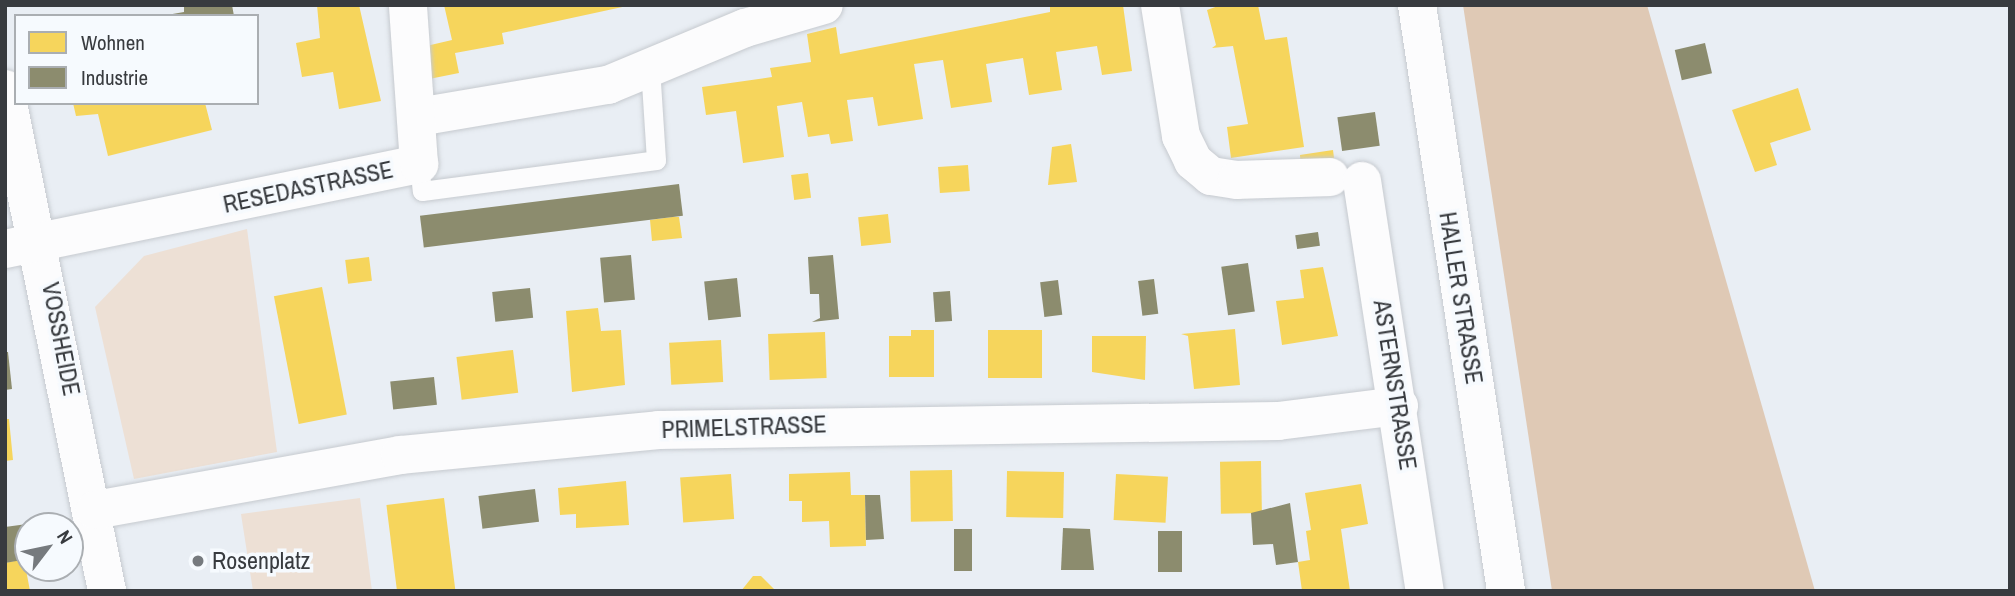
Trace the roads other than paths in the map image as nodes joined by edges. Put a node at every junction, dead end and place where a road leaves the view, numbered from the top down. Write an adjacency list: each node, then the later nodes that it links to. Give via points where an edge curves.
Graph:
1 (408, 5): 7 (street, RESEDASTRASSE)
2 (824, 5): 5 (street, via 745,28)
3 (1160, 5): 10 (street, ASTERNSTRASSE, via 1181,135 1193,161 1211,176 1237,180 1346,179)
4 (1417, 5): 14 (street, HALLER STRASSE)
5 (650, 67): 7 (street, via 608,85); 8 (lane, via 656,160 422,191)
6 (5, 89): 9 (street, VOSSHEIDE)
7 (418, 117): 8 (street, RESEDASTRASSE)
8 (419, 163): 9 (street, RESEDASTRASSE)
9 (23, 247): 11 (street, VOSSHEIDE)
10 (1399, 406): 11 (street, PRIMELSTRASSE, via 1278,421 658,430 400,455); 13 (street, ASTERNSTRASSE)
11 (95, 510): 12 (street, VOSSHEIDE)
12 (107, 591)
13 (1425, 591)
14 (1506, 591)

